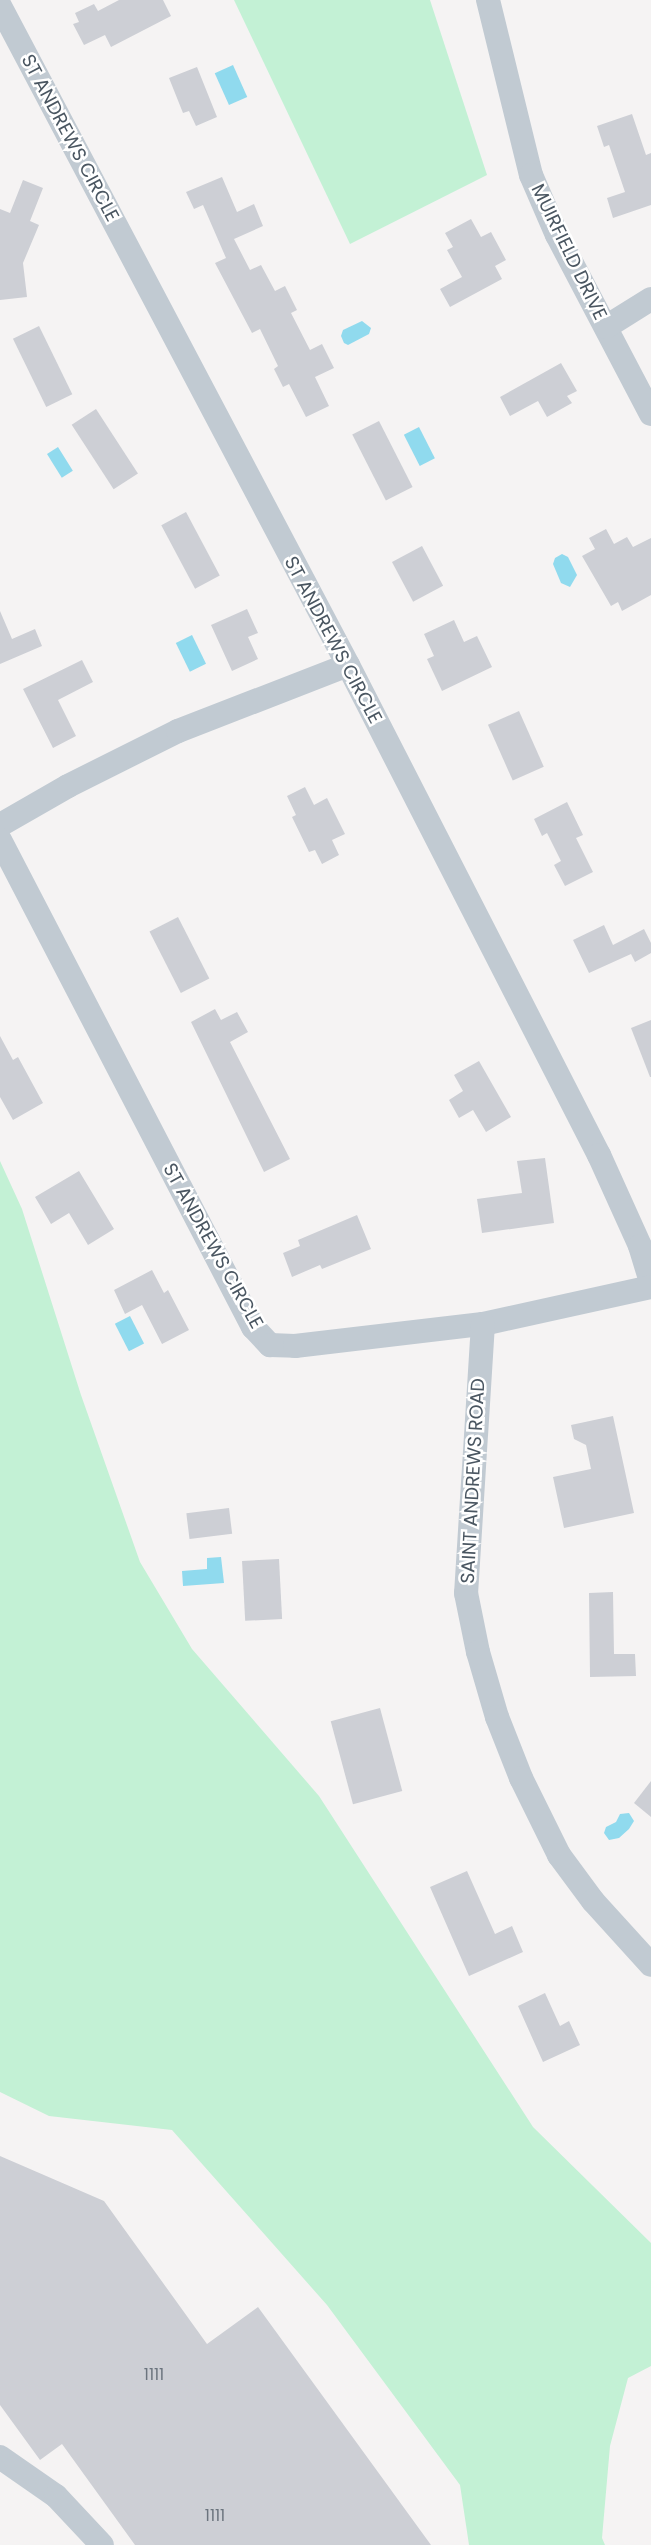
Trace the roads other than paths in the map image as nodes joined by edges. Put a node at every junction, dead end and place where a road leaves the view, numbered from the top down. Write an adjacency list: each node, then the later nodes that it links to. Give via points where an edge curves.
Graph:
1 (488, 0): 4 (street, MUIRFIELD DRIVE, via 531,174)
2 (0, 6): 6 (street, ST ANDREWS CIRCLE)
3 (651, 299): 4 (street)
4 (606, 327): 5 (street, MUIRFIELD DRIVE)
5 (651, 414)
6 (348, 664): 7 (street, via 178,731); 9 (street, ST ANDREWS CIRCLE, via 599,1155 640,1246)
7 (0, 825)
8 (0, 840): 10 (street, ST ANDREWS CIRCLE, via 253,1327 270,1345)
9 (651, 1284): 10 (street, ST ANDREWS CIRCLE)
10 (483, 1324): 11 (street, SAINT ANDREWS ROAD, via 466,1593 478,1652 530,1801 559,1855)
11 (651, 1965)
12 (0, 2457): 13 (street, via 56,2496)
13 (102, 2545)

